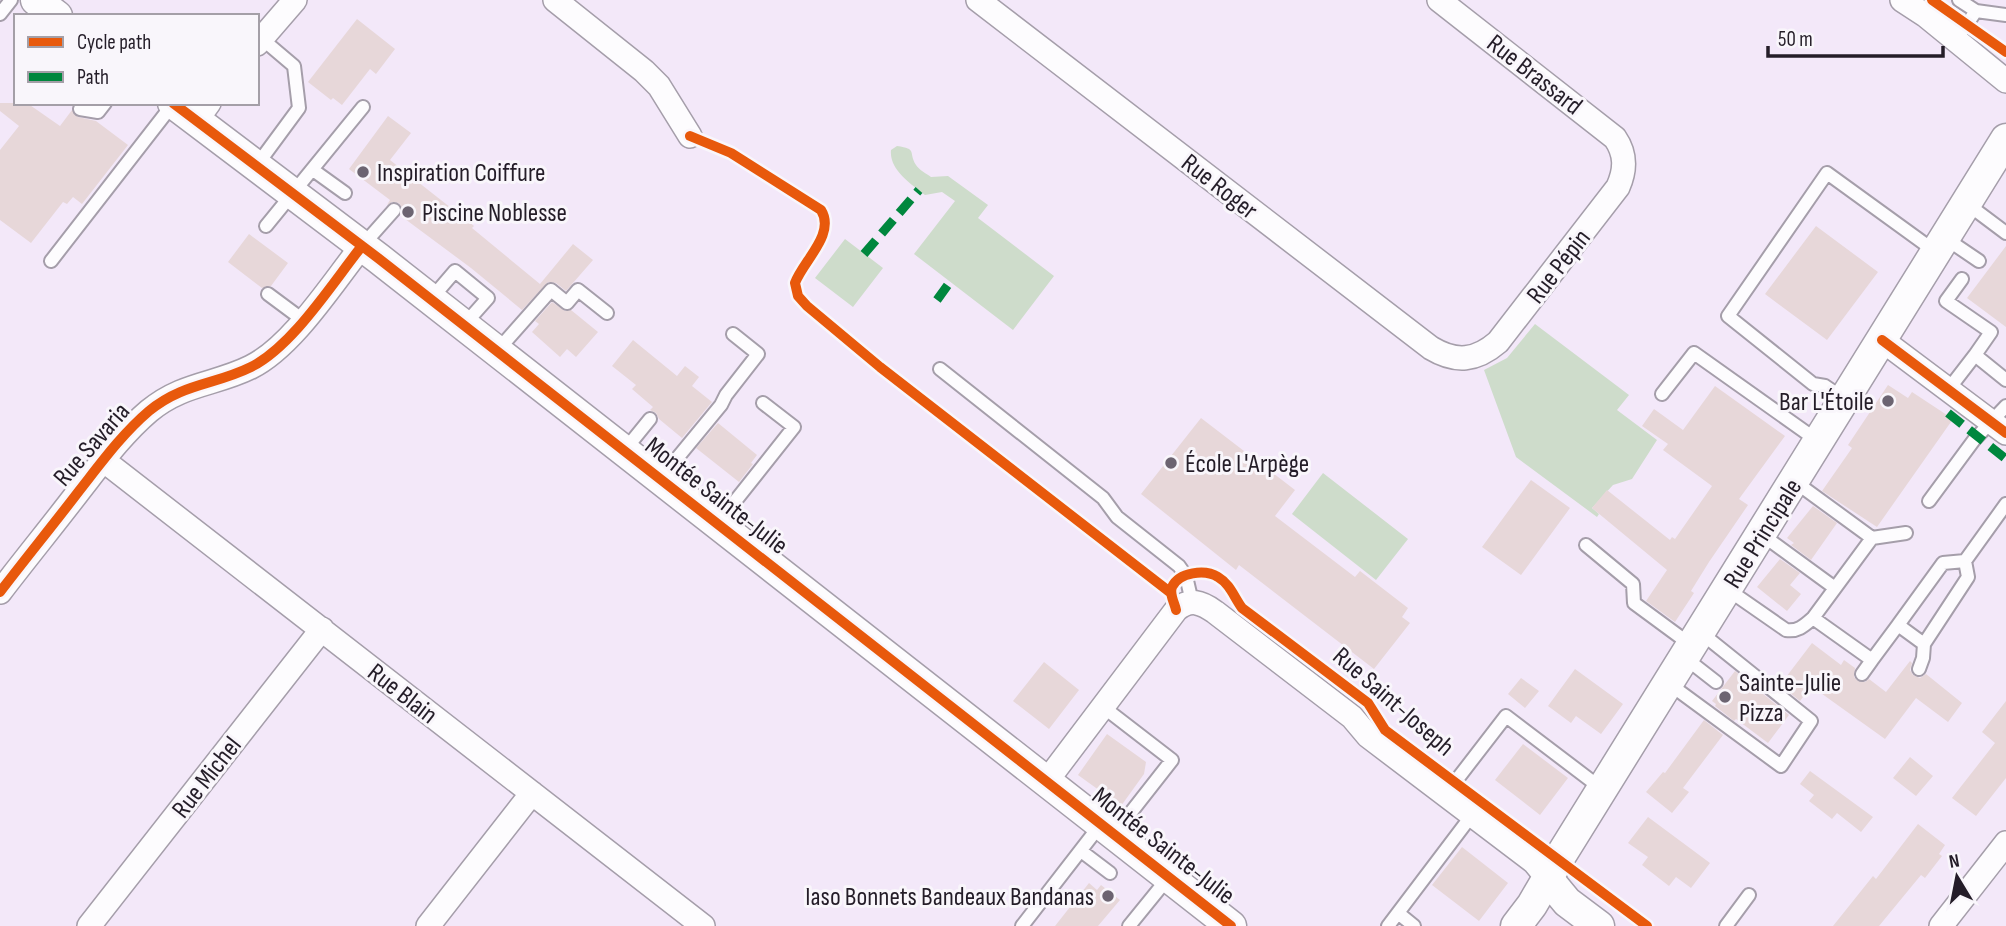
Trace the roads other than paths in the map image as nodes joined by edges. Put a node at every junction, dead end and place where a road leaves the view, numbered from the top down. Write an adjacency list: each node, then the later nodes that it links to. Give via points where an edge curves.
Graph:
1 (11, 0): 10 (lane)
2 (36, 0): 11 (street)
3 (295, 0): 13 (street)
4 (555, 0): 20 (street, via 659,86)
5 (978, 0): 45 (street, Rue Roger, via 1431,348 1453,359)
6 (1439, 0): 22 (street, Rue Brassard, via 1607,130)
7 (1902, 0): 14 (street)
8 (1959, 0): 9 (lane)
9 (1976, 11): 12 (lane); 14 (lane)
10 (0, 14)
11 (54, 14)
12 (2006, 15)
13 (259, 41): 23 (lane, via 294,66 299,108)
14 (1955, 41): 15 (street)
15 (2006, 81)
16 (103, 105): 18 (lane, via 98,112)
17 (363, 107): 24 (lane)
18 (80, 109)
19 (193, 109): 23 (street, Montée Sainte-Julie); 33 (lane)
20 (690, 136)
21 (2006, 139): 27 (street, Rue Principale)
22 (1623, 154): 45 (street, Rue Pépin, via 1618,187 1499,342)
23 (256, 165): 25 (street, Montée Sainte-Julie)
24 (313, 170): 25 (lane); 26 (lane)
25 (293, 193): 29 (lane); 32 (street, Montée Sainte-Julie)
26 (345, 193)
27 (1966, 203): 30 (lane); 31 (street, Rue Principale)
28 (394, 211): 32 (lane)
29 (266, 226)
30 (2006, 233)
31 (1940, 245): 34 (lane); 42 (street, Rue Principale); 50 (lane, via 1827,173 1728,316 1813,384)
32 (362, 246): 40 (street, Rue Savaria); 43 (street, Montée Sainte-Julie)
33 (51, 261)
34 (1979, 261)
35 (560, 279): 37 (lane)
36 (1962, 279): 44 (lane, via 1947,301 1991,332)
37 (551, 290): 39 (lane, via 567,303 578,290); 43 (lane)
38 (268, 294): 40 (lane)
39 (607, 313)
40 (303, 320): 56 (street, Rue Savaria, via 252,367 166,399)
41 (733, 334): 57 (lane, via 758,354)
42 (1882, 340): 48 (street); 50 (street, Rue Principale)
43 (497, 351): 55 (street, Montée Sainte-Julie)
44 (1975, 355): 47 (lane); 48 (lane)
45 (1467, 359)
46 (940, 369): 70 (lane, via 1103,498 1117,517 1180,566)
47 (2006, 380)
48 (1948, 390): 53 (street)
49 (1662, 394): 54 (lane, via 1694,353)
50 (1844, 399): 54 (street, Rue Principale)
51 (763, 404): 61 (lane, via 794,427)
52 (650, 419): 55 (lane)
53 (2001, 421): 59 (lane, via 1977,437)
54 (1819, 441): 58 (street, Rue Principale)
55 (624, 451): 57 (street, Montée Sainte-Julie)
56 (103, 460): 69 (street, Rue Savaria); 73 (street, Rue Blain)
57 (660, 479): 61 (street, Montée Sainte-Julie)
58 (1794, 481): 63 (street, Rue Principale); 64 (lane)
59 (1929, 501)
60 (2006, 505): 66 (lane)
61 (717, 524): 82 (street, Montée Sainte-Julie)
62 (1906, 533): 64 (lane)
63 (1761, 534): 67 (lane); 68 (street, Rue Principale)
64 (1872, 538): 67 (lane)
65 (1586, 545): 75 (lane, via 1633,584 1634,603)
66 (1965, 561): 72 (lane, via 1942,563); 74 (lane, via 1968,577)
67 (1835, 588): 71 (lane)
68 (1727, 589): 71 (lane, via 1786,629 1804,627); 75 (street, Rue Principale)
69 (0, 592)
70 (1192, 602): 81 (street, via 1176,610); 85 (street, Rue Saint-Joseph, via 1205,605 1256,643)
71 (1813, 618): 76 (lane)
72 (1898, 625): 74 (lane); 76 (lane)
73 (321, 629): 84 (street, Rue Blain); 95 (street, Rue Michel)
74 (1924, 644): 77 (lane)
75 (1692, 645): 79 (lane); 80 (street, Rue Principale); 80 (lane, via 1811,720 1781,766)
76 (1872, 660): 78 (lane)
77 (1919, 669)
78 (1862, 674)
79 (1716, 682)
80 (1668, 683): 83 (street, Rue Principale)
81 (1102, 706): 82 (street); 87 (lane, via 1172,760)
82 (1046, 782): 87 (street, Montée Sainte-Julie)
83 (1603, 789): 85 (lane, via 1506,716); 92 (street, Rue Principale)
84 (531, 793): 96 (street); 97 (street, Rue Blain)
85 (1445, 795): 86 (street, Rue Saint-Joseph)
86 (1472, 815): 92 (street, Rue Saint-Joseph, via 1534,862); 94 (lane)
87 (1107, 830): 89 (lane); 91 (street, Montée Sainte-Julie)
88 (2006, 843): 106 (street)
89 (1081, 850): 90 (lane); 98 (lane)
90 (1110, 873)
91 (1168, 877): 99 (lane); 100 (street, Montée Sainte-Julie)
92 (1548, 879): 103 (street, Rue Principale); 104 (street, via 1567,902)
93 (1749, 895): 105 (lane)
94 (1398, 913): 101 (lane); 102 (lane)
95 (89, 926)
96 (428, 926)
97 (703, 926)
98 (1022, 926)
99 (1129, 926)
100 (1231, 926)
101 (1388, 926)
102 (1414, 926)
103 (1516, 926)
104 (1599, 926)
105 (1726, 926)
106 (1941, 926)

